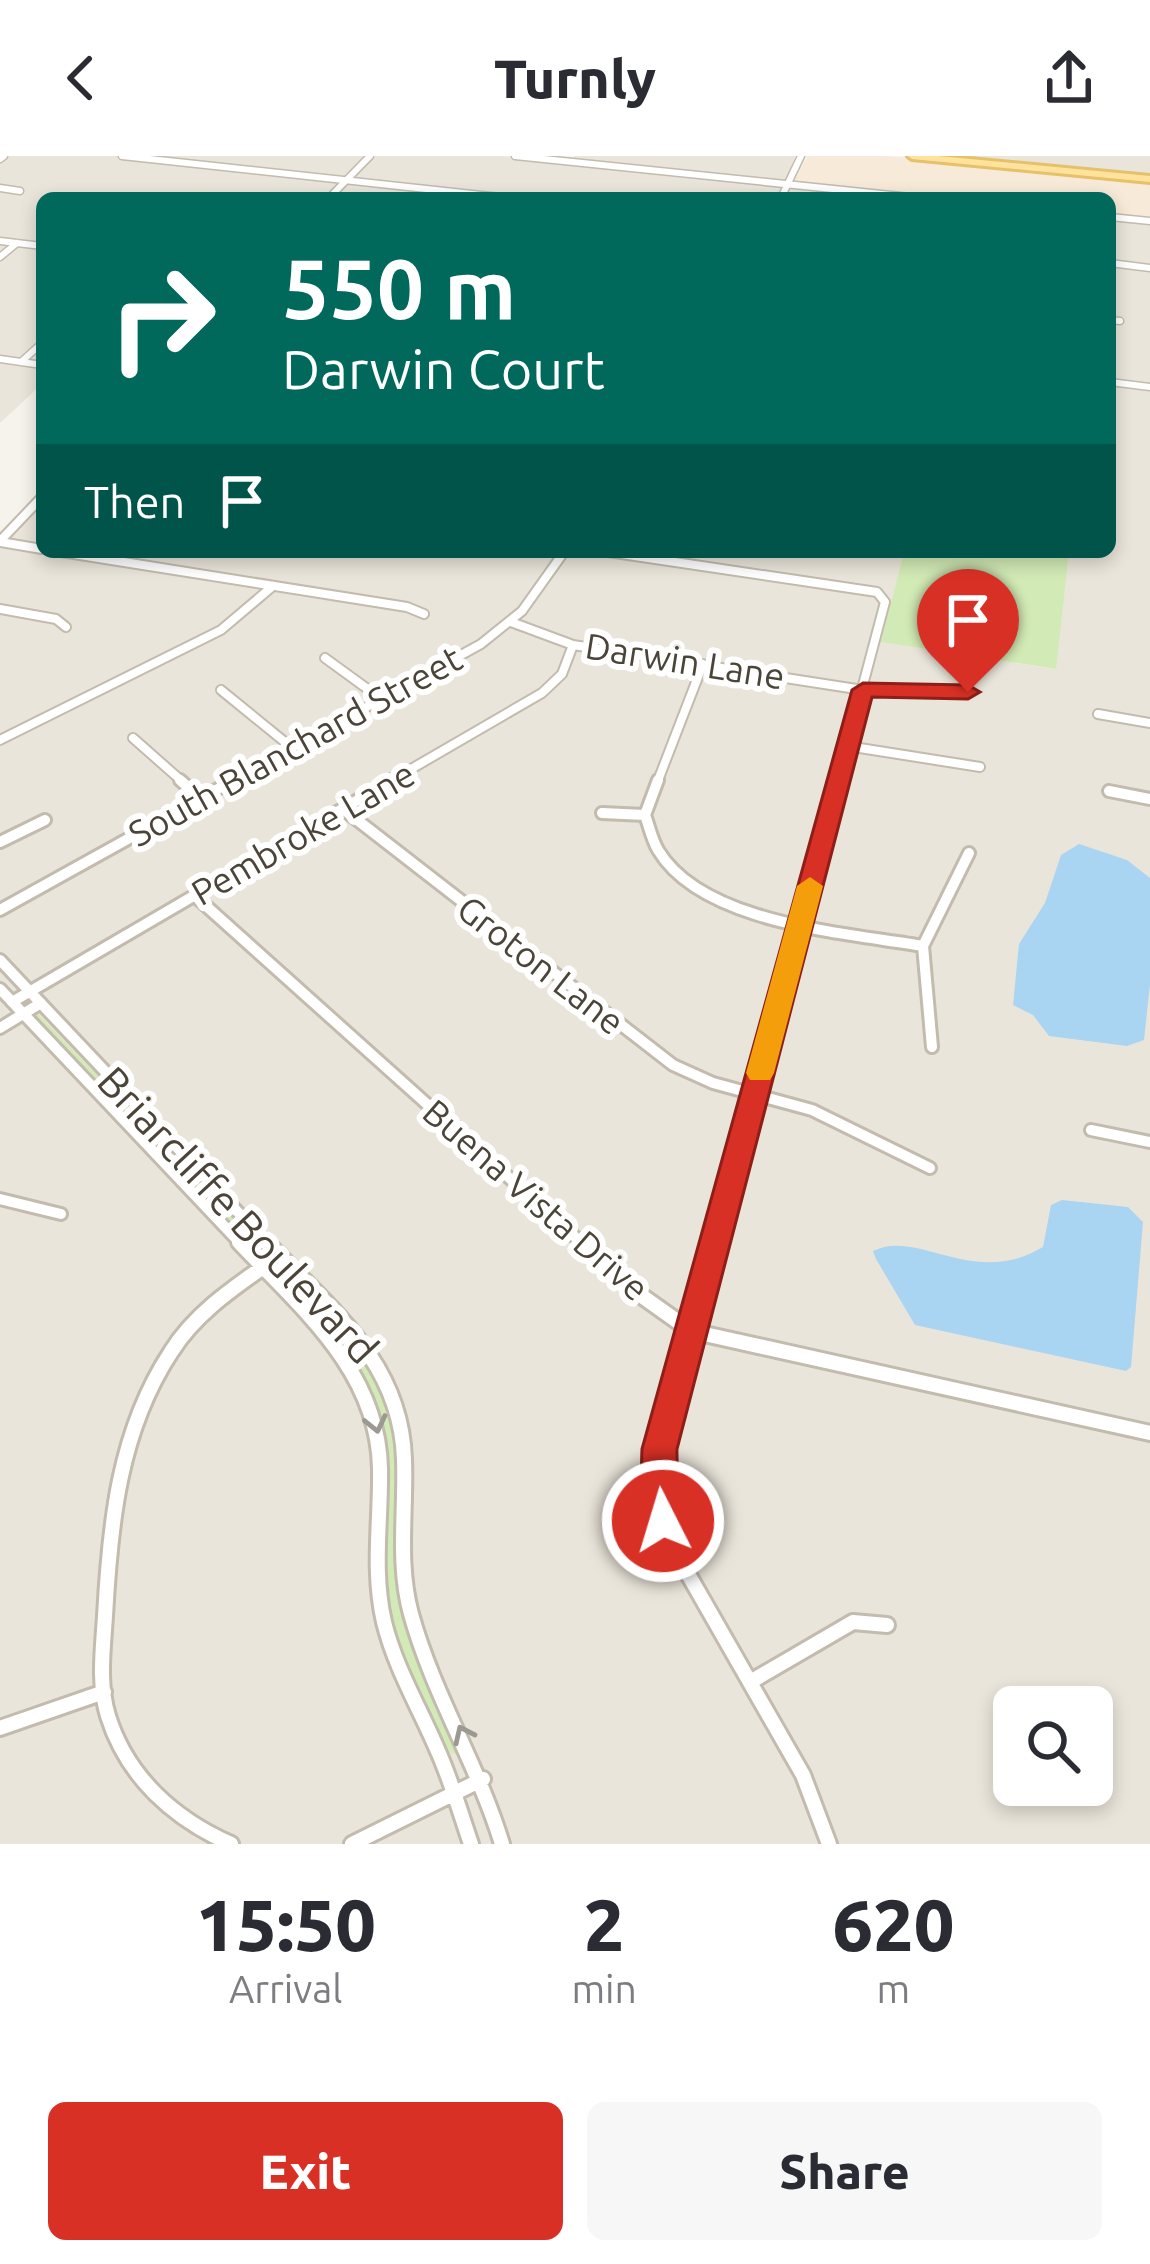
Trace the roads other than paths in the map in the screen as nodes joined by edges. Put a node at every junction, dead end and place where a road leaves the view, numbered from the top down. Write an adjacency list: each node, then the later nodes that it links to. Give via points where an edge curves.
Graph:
1 (122, 156): 9 (street)
2 (370, 156): 9 (street)
3 (515, 156): 6 (street)
4 (801, 156): 10 (street)
5 (912, 156): 7 (main road)
6 (583, 159): 10 (street)
7 (1003, 160): 8 (main road)
8 (1150, 179)
9 (346, 180): 13 (street); 14 (street)
10 (788, 184): 15 (street); 16 (street)
11 (0, 188): 12 (street)
12 (20, 190)
13 (335, 192)
14 (455, 192)
15 (784, 192)
16 (863, 192)
17 (1116, 218): 18 (street)
18 (1150, 221)
19 (0, 241): 20 (street)
20 (16, 243): 21 (street); 22 (street)
21 (36, 245)
22 (0, 257)
23 (1116, 264): 24 (street)
24 (1150, 268)
25 (36, 348): 27 (street)
26 (0, 359): 27 (street)
27 (21, 362): 28 (street)
28 (36, 364)
29 (1116, 383): 30 (street)
30 (1150, 387)
31 (36, 503): 32 (street)
32 (0, 542): 33 (street)
33 (36, 548)
34 (98, 558): 37 (street)
35 (560, 558): 40 (street, South Blanchard Street)
36 (647, 558): 46 (street, via 884,595)
37 (273, 586): 39 (street); 52 (street, via 221,630)
38 (0, 609): 41 (street)
39 (424, 614)
40 (512, 622): 42 (street, Darwin Lane); 48 (street, South Blanchard Street)
41 (66, 627)
42 (573, 645): 44 (street, Darwin Lane); 59 (street, Pembroke Lane, via 550,687)
43 (325, 658): 48 (street)
44 (703, 664): 46 (street, Darwin Lane); 61 (street)
45 (220, 690): 54 (street)
46 (863, 690): 47 (street, Darwin Lane); 53 (street)
47 (968, 692)
48 (380, 698): 54 (street, South Blanchard Street)
49 (1098, 714): 50 (street)
50 (1150, 723)
51 (134, 738): 57 (street)
52 (0, 740)
53 (848, 746): 55 (street); 67 (street)
54 (291, 747): 57 (street, South Blanchard Street)
55 (980, 767)
56 (1109, 791): 58 (street)
57 (200, 798): 66 (street, South Blanchard Street)
58 (1150, 799)
59 (343, 809): 65 (street, Pembroke Lane); 77 (street, Groton Lane, via 653,1052)
60 (602, 813): 61 (street)
61 (645, 815): 67 (street, via 657,854 687,884 722,903)
62 (45, 820): 63 (street)
63 (0, 842)
64 (969, 853): 68 (street)
65 (195, 896): 71 (street, Pembroke Lane); 85 (street, Buena Vista Drive, via 639,1294)
66 (0, 910)
67 (800, 921): 68 (street); 77 (street)
68 (923, 946): 76 (street)
69 (0, 960): 71 (street, Briarcliffe Boulevard)
70 (0, 989): 72 (street, Briarcliffe Boulevard)
71 (30, 992): 72 (street, Pembroke Lane); 73 (street, Briarcliffe Boulevard)
72 (12, 1002): 74 (street, Briarcliffe Boulevard)
73 (41, 1004): 74 (street); 83 (street, Briarcliffe Boulevard)
74 (23, 1014): 75 (street); 84 (street, Briarcliffe Boulevard)
75 (0, 1028)
76 (932, 1047)
77 (754, 1094): 80 (street, Groton Lane, via 812,1110); 85 (street)
78 (1091, 1130): 79 (street)
79 (1150, 1142)
80 (930, 1168)
81 (0, 1199): 82 (street)
82 (61, 1214)
83 (280, 1255): 84 (street); 91 (street, Briarcliffe Boulevard, one-way to 83, via 410,1612 402,1558 406,1452 394,1396 362,1339)
84 (262, 1268): 89 (street, via 181,1336 124,1450 109,1527); 92 (street, Briarcliffe Boulevard, one-way to 92, via 342,1353 378,1419 378,1596)
85 (691, 1330): 86 (street, Buena Vista Drive); 88 (street, via 659,1449 658,1495 672,1546)
86 (1150, 1433)
87 (887, 1625): 88 (street, via 853,1622)
88 (750, 1682): 97 (street, via 803,1775)
89 (104, 1692): 90 (street); 93 (street, via 130,1760 154,1793 183,1820)
90 (0, 1728)
91 (483, 1779): 92 (street); 96 (street, Briarcliffe Boulevard)
92 (454, 1794): 94 (street); 95 (street, Briarcliffe Boulevard)
93 (231, 1844)
94 (352, 1844)
95 (471, 1844)
96 (502, 1844)
97 (829, 1844)

